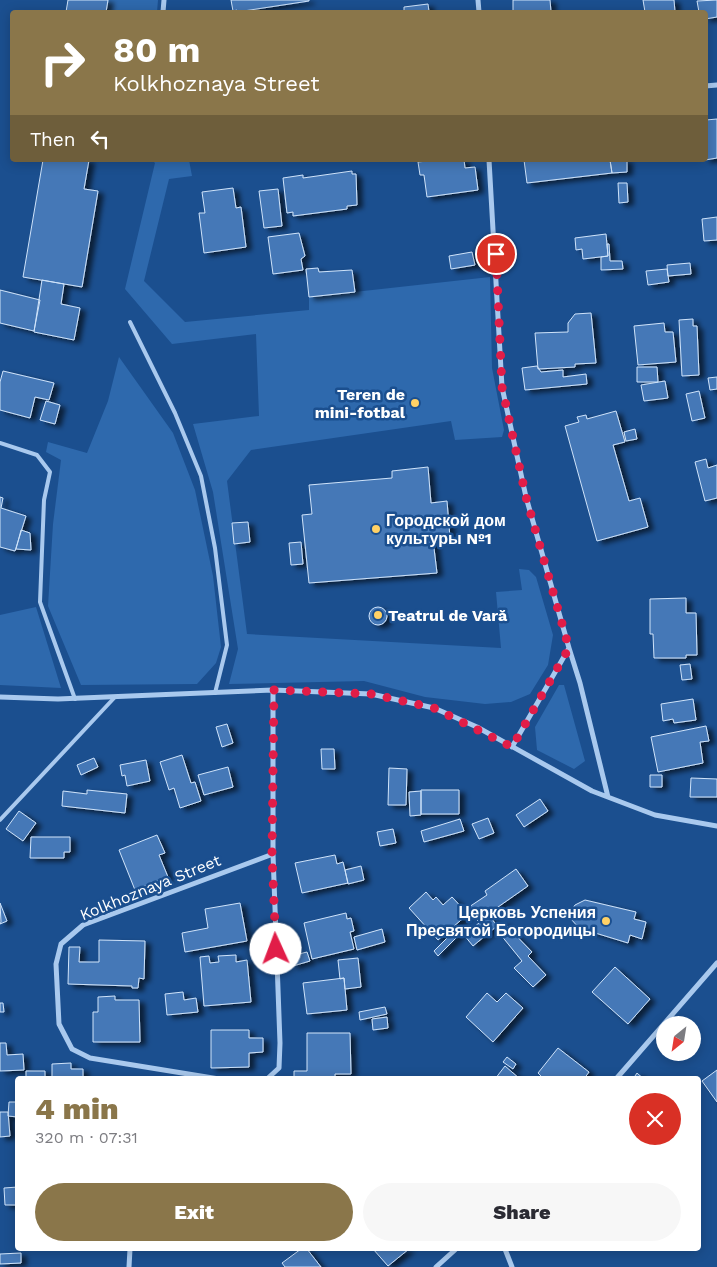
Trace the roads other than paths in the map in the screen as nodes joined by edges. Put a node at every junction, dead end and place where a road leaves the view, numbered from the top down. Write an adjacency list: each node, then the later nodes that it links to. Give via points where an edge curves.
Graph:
1 (489, 162): 4 (street, via 502,387 526,497)
2 (130, 322): 6 (lane, via 175,413 201,476 228,644)
3 (0, 443): 9 (lane, via 37,455 50,472 44,500 40,602)
4 (569, 648): 10 (street); 11 (street)
5 (274, 690): 6 (street); 10 (street, via 371,694 434,708); 14 (street)
6 (215, 693): 8 (street)
7 (0, 697): 9 (street)
8 (115, 697): 9 (street); 12 (lane)
9 (76, 698)
10 (512, 747): 11 (street)
11 (608, 797): 13 (street, via 655,815)
12 (0, 820)
13 (717, 826)
14 (272, 854): 16 (street, Kolkhoznaya Street, via 83,925 61,944 56,964 59,1024 72,1049 90,1058); 17 (street, via 280,1043 279,1068)
15 (717, 963): 18 (street)
16 (201, 1076)
17 (270, 1076)
18 (619, 1076)
19 (130, 1251): 22 (street)
20 (454, 1251): 23 (street)
21 (506, 1251): 24 (street)
22 (129, 1267)
23 (436, 1267)
24 (512, 1267)

